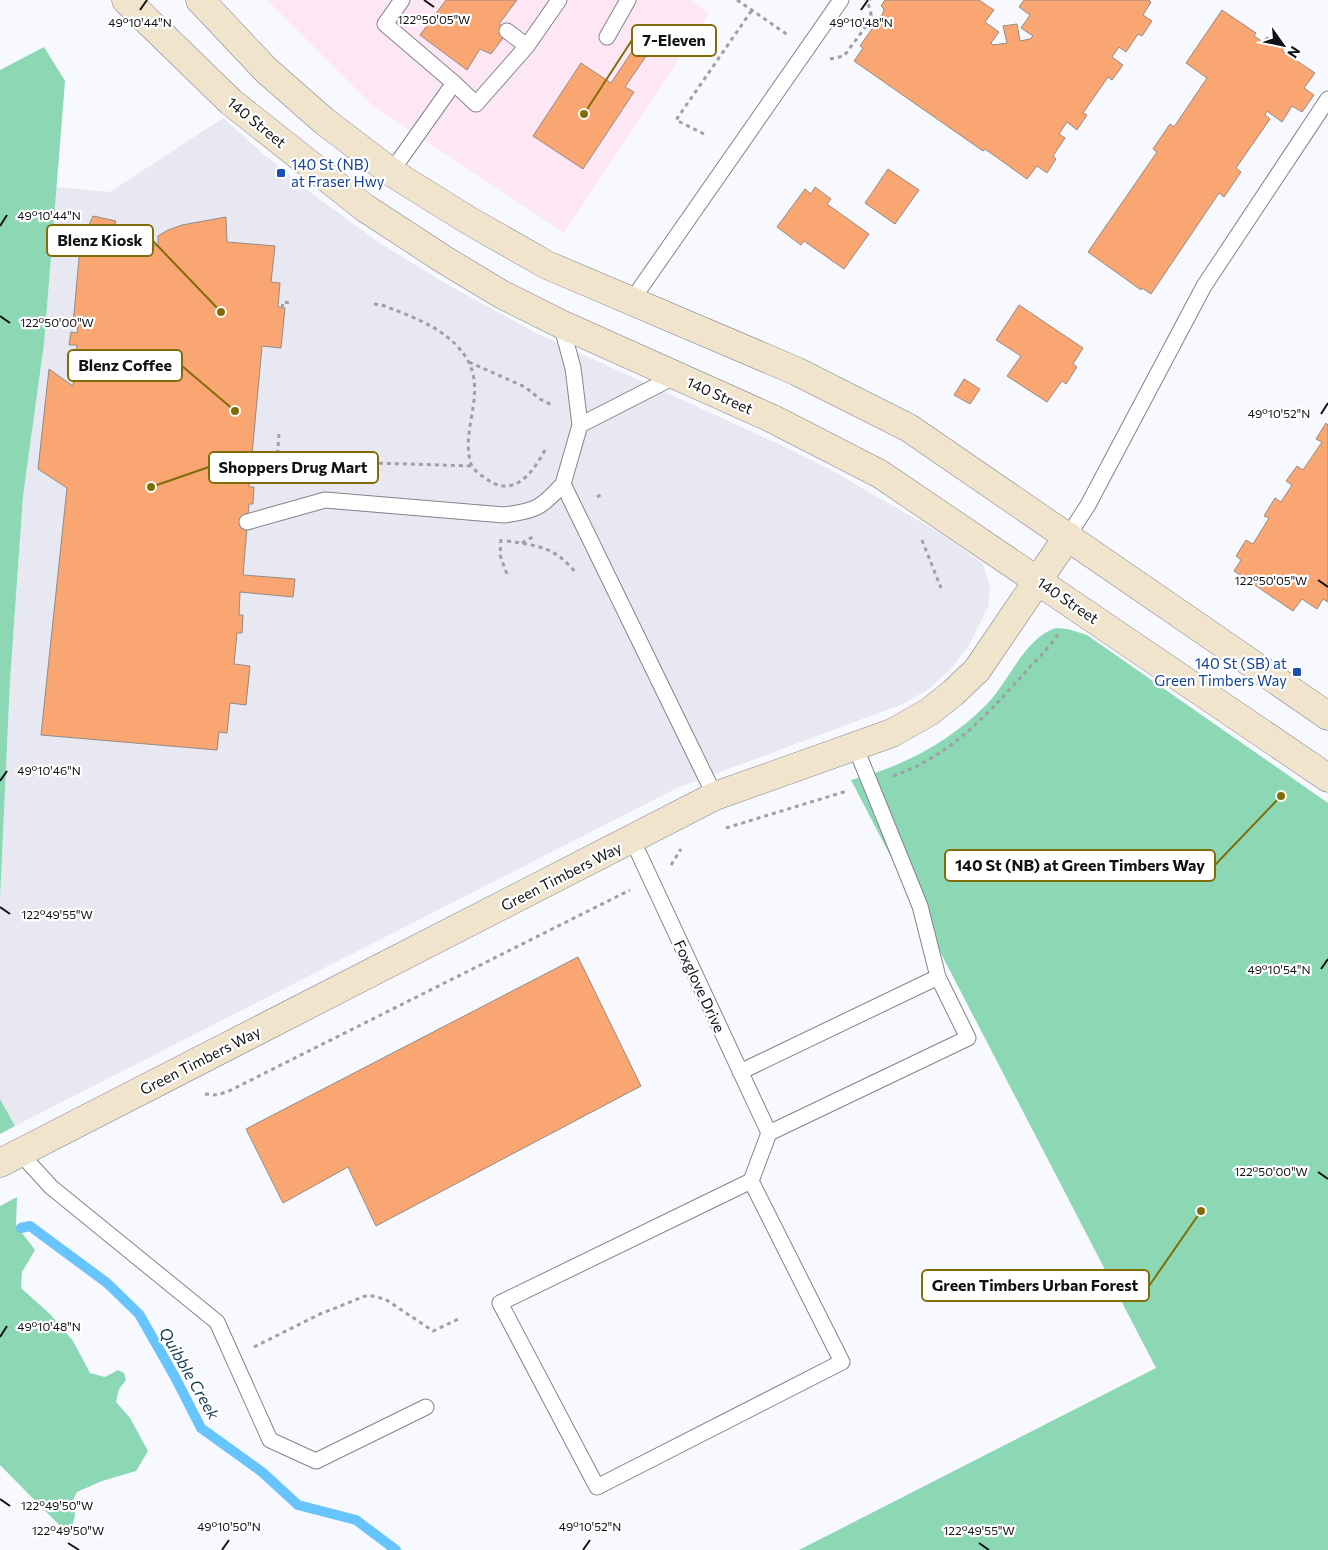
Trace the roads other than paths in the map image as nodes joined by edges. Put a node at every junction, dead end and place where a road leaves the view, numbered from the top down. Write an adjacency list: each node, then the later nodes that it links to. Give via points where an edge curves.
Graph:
1 (126, 0): 14 (main road, 140 Street, via 231,102 365,208 492,289)
2 (200, 0): 12 (main road, via 266,70 324,121)
3 (402, 0): 10 (lane, via 386,24)
4 (559, 0): 9 (lane)
5 (628, 0): 8 (lane)
6 (841, 0): 13 (lane)
7 (507, 31): 9 (lane)
8 (607, 37)
9 (527, 46): 10 (lane, via 476,104)
10 (454, 83): 12 (lane)
11 (1328, 99): 19 (lane, via 1204,286 1098,488)
12 (391, 172): 13 (main road, via 547,265)
13 (632, 300): 19 (main road, via 796,372 909,428)
14 (561, 324): 15 (main road, 140 Street); 16 (lane, via 573,368)
15 (676, 376): 16 (lane); 20 (main road, 140 Street, via 773,419 880,474)
16 (580, 425): 17 (lane)
17 (563, 484): 18 (lane, via 545,503 529,512 504,515 325,500); 24 (lane)
18 (248, 522)
19 (1068, 536): 20 (main road, Green Timbers Way); 21 (main road)
20 (1038, 580): 22 (main road, Green Timbers Way, via 977,670 953,693 929,712 892,733); 23 (main road, 140 Street)
21 (1328, 716)
22 (855, 746): 24 (main road, Green Timbers Way); 26 (lane, via 920,906)
23 (1328, 778)
24 (716, 796): 25 (main road, Green Timbers Way)
25 (632, 839): 27 (lane, Foxglove Drive); 29 (main road, Green Timbers Way)
26 (938, 977): 27 (lane); 28 (lane, via 968,1038)
27 (740, 1072): 28 (lane, Foxglove Drive)
28 (769, 1133): 30 (lane)
29 (10, 1158): 31 (lane, via 51,1187 217,1322 270,1440 316,1461)
30 (751, 1181): 30 (lane, via 500,1303 597,1486 842,1362)
31 (426, 1407)

